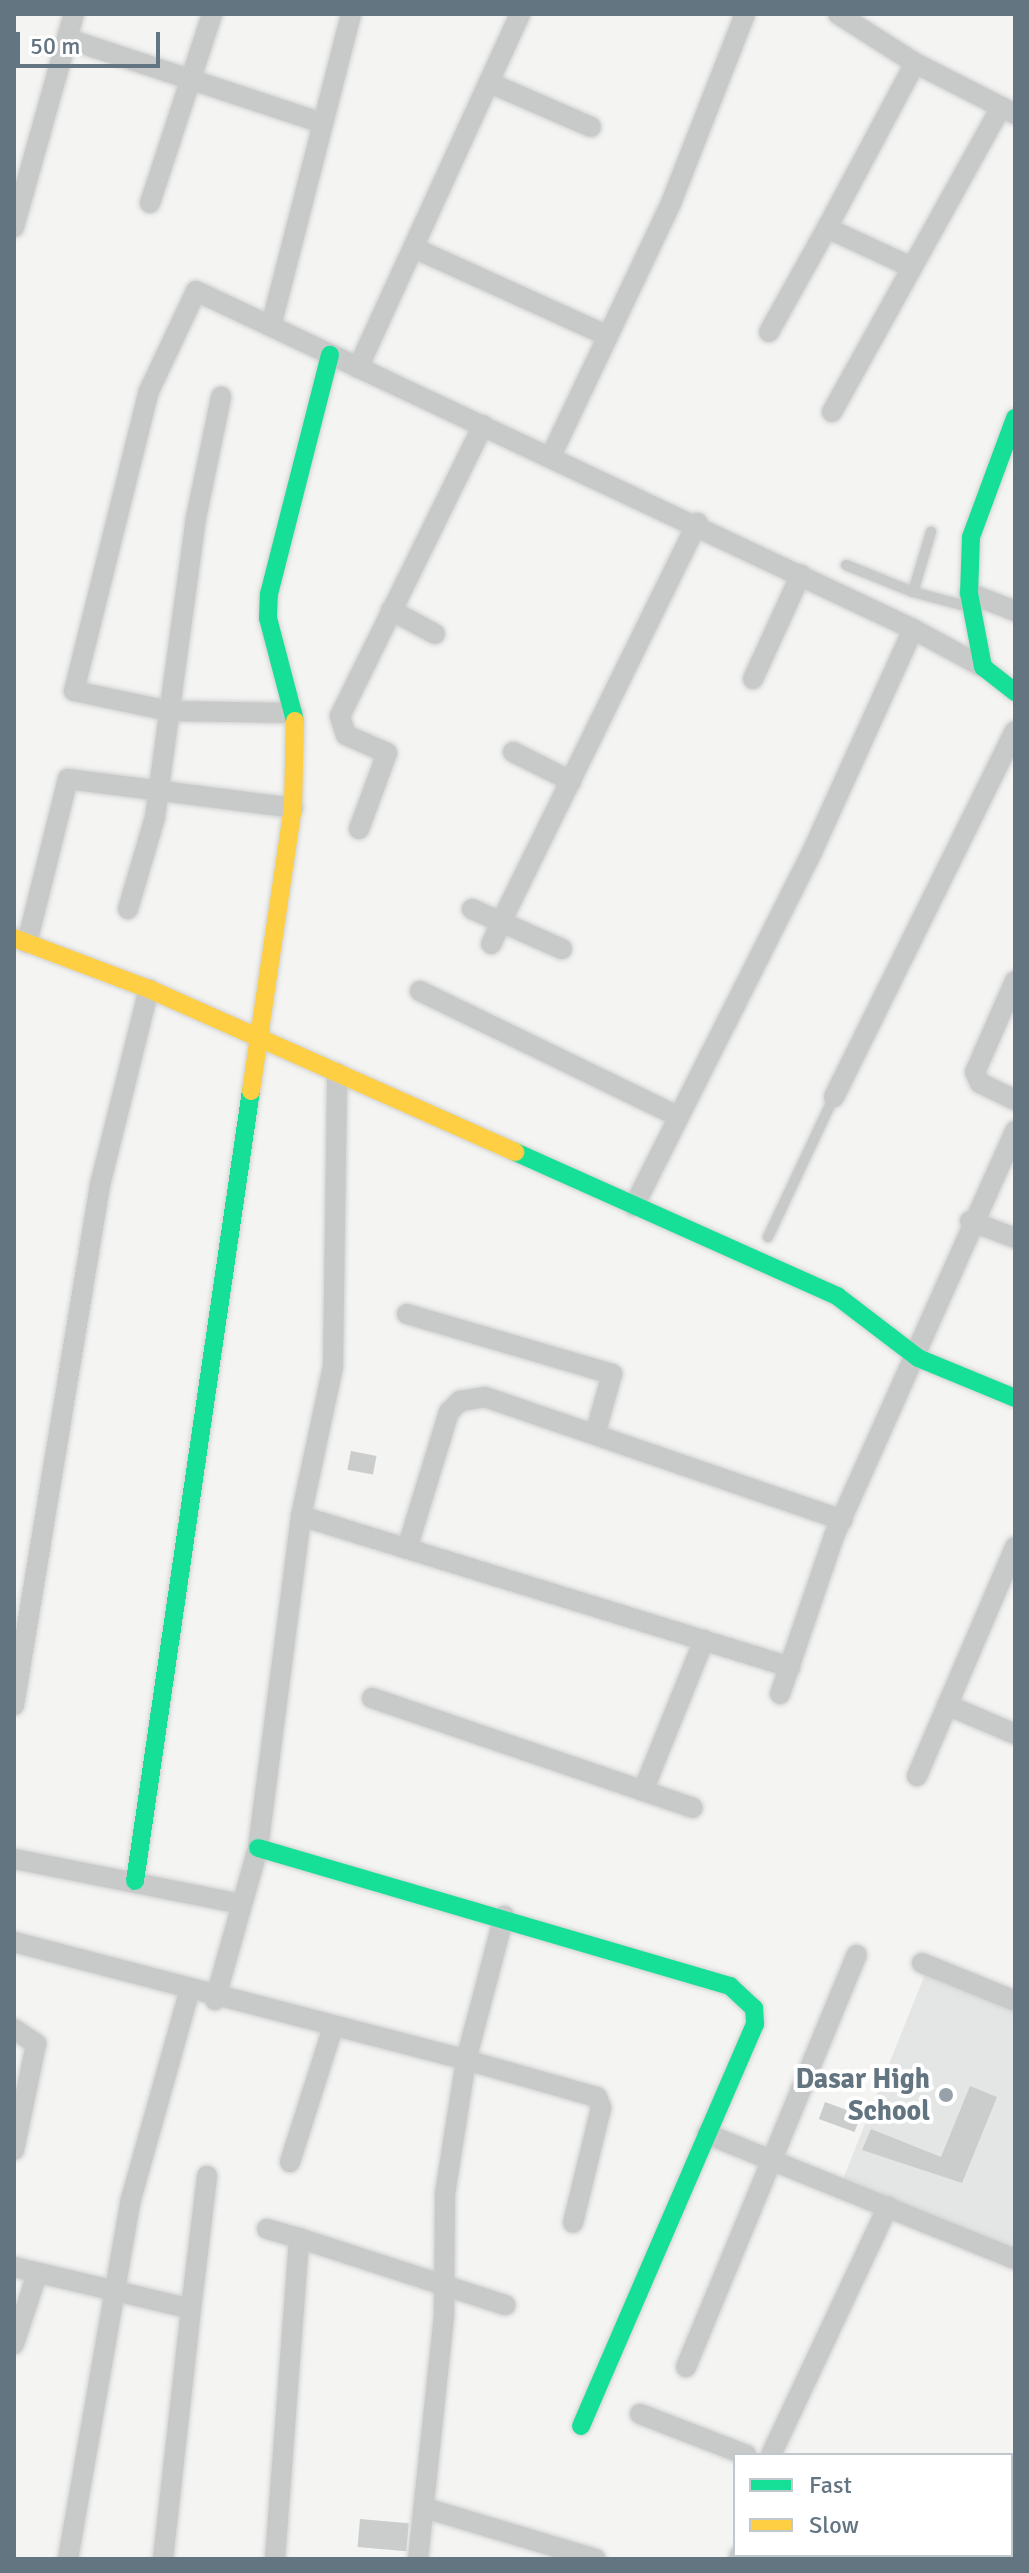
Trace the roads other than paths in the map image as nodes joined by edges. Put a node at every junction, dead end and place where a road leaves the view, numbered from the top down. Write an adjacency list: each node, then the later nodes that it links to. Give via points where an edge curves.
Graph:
1 (74, 14): 7 (street)
2 (212, 14): 9 (street)
3 (351, 14): 12 (street)
4 (520, 14): 10 (street)
5 (745, 14): 21 (street, via 671,203)
6 (838, 14): 8 (street)
7 (68, 39): 9 (street); 15 (street)
8 (915, 63): 11 (street); 16 (street)
9 (189, 83): 12 (street); 14 (street)
10 (490, 83): 13 (street); 17 (street)
11 (1008, 110): 18 (street)
12 (322, 123): 19 (street)
13 (591, 127)
14 (150, 203)
15 (14, 227)
16 (827, 228): 18 (street); 20 (street)
17 (414, 248): 21 (street); 23 (street)
18 (911, 267): 25 (street)
19 (271, 326): 22 (street); 42 (street, via 196,291 149,391 74,691)
20 (769, 332)
21 (608, 336): 28 (street)
22 (330, 355): 23 (street); 43 (street, via 269,594 268,618)
23 (358, 368): 27 (street)
24 (221, 397): 42 (street)
25 (832, 412)
26 (1015, 418): 34 (street, via 971,537)
27 (483, 425): 28 (street); 35 (street)
28 (551, 456): 29 (street)
29 (697, 523): 32 (street); 46 (street)
30 (931, 532): 33 (lane)
31 (846, 565): 33 (lane)
32 (801, 574): 37 (street); 40 (street)
33 (913, 592): 34 (lane)
34 (970, 600): 36 (street); 39 (street)
35 (391, 610): 38 (street); 49 (street, via 338,724 387,753)
36 (1015, 611)
37 (913, 629): 39 (street); 63 (street, via 812,852)
38 (435, 634)
39 (983, 667): 41 (street)
40 (753, 679)
41 (1015, 692)
42 (169, 711): 43 (street); 47 (street)
43 (293, 713): 48 (street)
44 (1015, 731): 61 (street)
45 (513, 752): 46 (street)
46 (571, 781): 52 (street)
47 (159, 791): 48 (street); 50 (street); 53 (street, via 68,779)
48 (293, 808): 59 (street)
49 (359, 829)
50 (128, 909)
51 (472, 909): 52 (street)
52 (501, 922): 54 (street); 55 (street)
53 (20, 941): 57 (street)
54 (491, 944)
55 (562, 949)
56 (1015, 981): 62 (street, via 975,1072 980,1083)
57 (149, 989): 59 (street); 81 (street, via 100,1185)
58 (420, 991): 63 (street)
59 (260, 1039): 60 (street); 89 (street)
60 (337, 1073): 65 (street); 73 (street, via 333,1367)
61 (834, 1097): 67 (lane)
62 (1015, 1100)
63 (675, 1115): 65 (street)
64 (1015, 1131): 66 (street)
65 (634, 1206): 70 (street, via 837,1296)
66 (970, 1221): 68 (street); 70 (street)
67 (768, 1237)
68 (1015, 1238)
69 (407, 1314): 72 (street, via 612,1374)
70 (918, 1358): 71 (street); 74 (street)
71 (1015, 1398)
72 (596, 1431): 74 (street); 76 (street, via 485,1397 460,1401 449,1412)
73 (301, 1516): 76 (street); 87 (street)
74 (842, 1520): 78 (street)
75 (1015, 1547): 82 (street)
76 (407, 1549): 77 (street)
77 (704, 1640): 78 (street); 85 (street)
78 (790, 1667): 79 (street)
79 (780, 1694)
80 (372, 1698): 85 (street)
81 (14, 1705)
82 (947, 1705): 83 (street); 84 (street)
83 (1015, 1734)
84 (917, 1776)
85 (643, 1791): 86 (street)
86 (693, 1808)
87 (258, 1848): 90 (street); 91 (street)
88 (14, 1859): 89 (street)
89 (135, 1881): 90 (street)
90 (242, 1904): 96 (street)
91 (504, 1916): 100 (street); 101 (street, via 730,1986 748,1998 755,2024)
92 (14, 1942): 95 (street)
93 (857, 1955): 103 (street)
94 (922, 1963): 97 (street)
95 (189, 1993): 96 (street); 114 (street)
96 (215, 2000): 98 (street)
97 (1015, 2001)
98 (333, 2027): 100 (street); 104 (street)
99 (14, 2029): 102 (street, via 36,2044)
100 (466, 2060): 107 (street, via 597,2097 601,2108); 113 (street, via 445,2194)
101 (707, 2134): 103 (street); 120 (street)
102 (14, 2150)
103 (775, 2161): 106 (street); 118 (street)
104 (290, 2162)
105 (207, 2176): 116 (street)
106 (888, 2206): 110 (street); 122 (street)
107 (573, 2223)
108 (267, 2229): 109 (street)
109 (299, 2238): 113 (street); 126 (street)
110 (1015, 2259)
111 (14, 2267): 112 (street)
112 (37, 2274): 114 (street); 117 (street)
113 (446, 2288): 115 (street); 123 (street)
114 (113, 2290): 116 (street); 124 (street)
115 (505, 2305)
116 (191, 2309): 125 (street)
117 (14, 2344)
118 (686, 2367)
119 (640, 2414): 121 (street)
120 (581, 2426)
121 (741, 2453)
122 (772, 2453)
123 (425, 2508): 127 (street); 128 (street)
124 (68, 2559)
125 (163, 2559)
126 (275, 2559)
127 (418, 2559)
128 (596, 2559)

